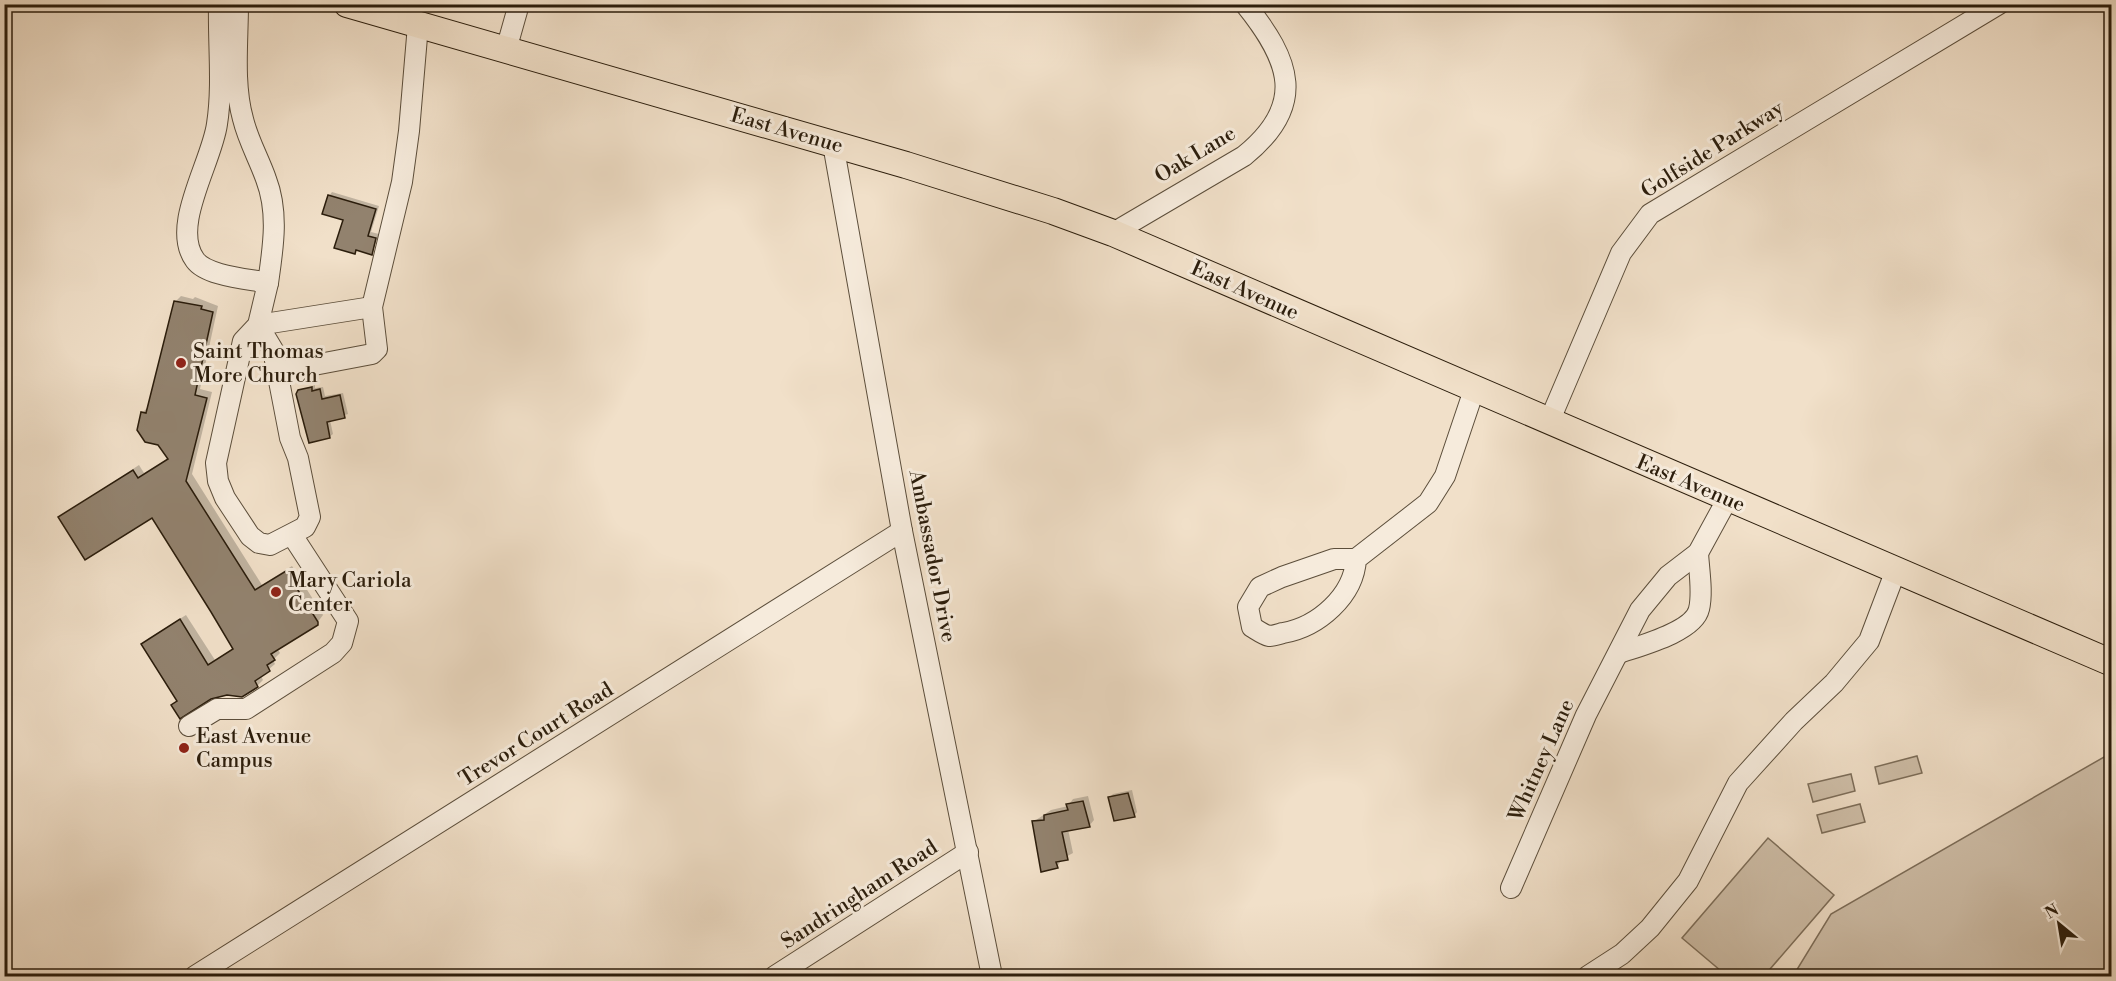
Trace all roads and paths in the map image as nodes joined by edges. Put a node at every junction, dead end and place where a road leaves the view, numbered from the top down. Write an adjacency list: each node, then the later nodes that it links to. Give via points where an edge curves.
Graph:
1 (219, 4): 11 (street, via 218,122 188,217 186,238 190,254 206,270)
2 (238, 4): 11 (street, via 242,118 273,204)
3 (347, 4): 7 (main road, East Avenue)
4 (519, 4): 8 (street)
5 (1245, 4): 10 (street, Oak Lane, via 1282,65 1286,88 1281,113 1260,143 1244,156)
6 (1999, 4): 16 (street, Golfside Parkway, via 1650,214 1621,253)
7 (418, 25): 8 (main road, East Avenue); 12 (street, via 402,182)
8 (506, 50): 9 (main road, East Avenue)
9 (833, 144): 10 (main road, East Avenue, via 1022,200); 18 (street, Ambassador Drive)
10 (1113, 233): 15 (main road, East Avenue)
11 (268, 283): 13 (street)
12 (372, 307): 13 (street); 14 (street, via 377,349 372,354)
13 (258, 325): 14 (street, via 273,350); 19 (street, via 243,341 218,449 218,481 250,536 259,543 270,545)
14 (278, 372): 19 (street, via 310,517 305,527)
15 (1474, 390): 16 (main road, East Avenue); 21 (street, via 1438,490 1415,515)
16 (1549, 422): 17 (main road, East Avenue)
17 (1728, 498): 20 (street, Whitney Lane); 22 (main road, East Avenue)
18 (902, 531): 26 (street, Ambassador Drive); 28 (street, Trevor Court Road)
19 (292, 535): 25 (street, via 348,621 342,643 333,653 246,709 217,709)
20 (1698, 553): 23 (street, Whitney Lane, via 1653,592); 23 (street, via 1700,609 1696,618 1662,638)
21 (1356, 559): 21 (street, via 1325,562 1260,587 1248,607 1252,627 1269,636 1318,621 1339,599 1355,573)
22 (1896, 570): 24 (main road, East Avenue); 31 (street, via 1869,641 1738,783 1688,881 1622,954)
23 (1619, 653): 27 (street, Whitney Lane, via 1586,715)
24 (2112, 663)
25 (189, 726)
26 (968, 852): 29 (street, Sandringham Road); 30 (street, Ambassador Drive)
27 (1511, 888)
28 (195, 976)
29 (775, 976)
30 (992, 976)
31 (1588, 976)

